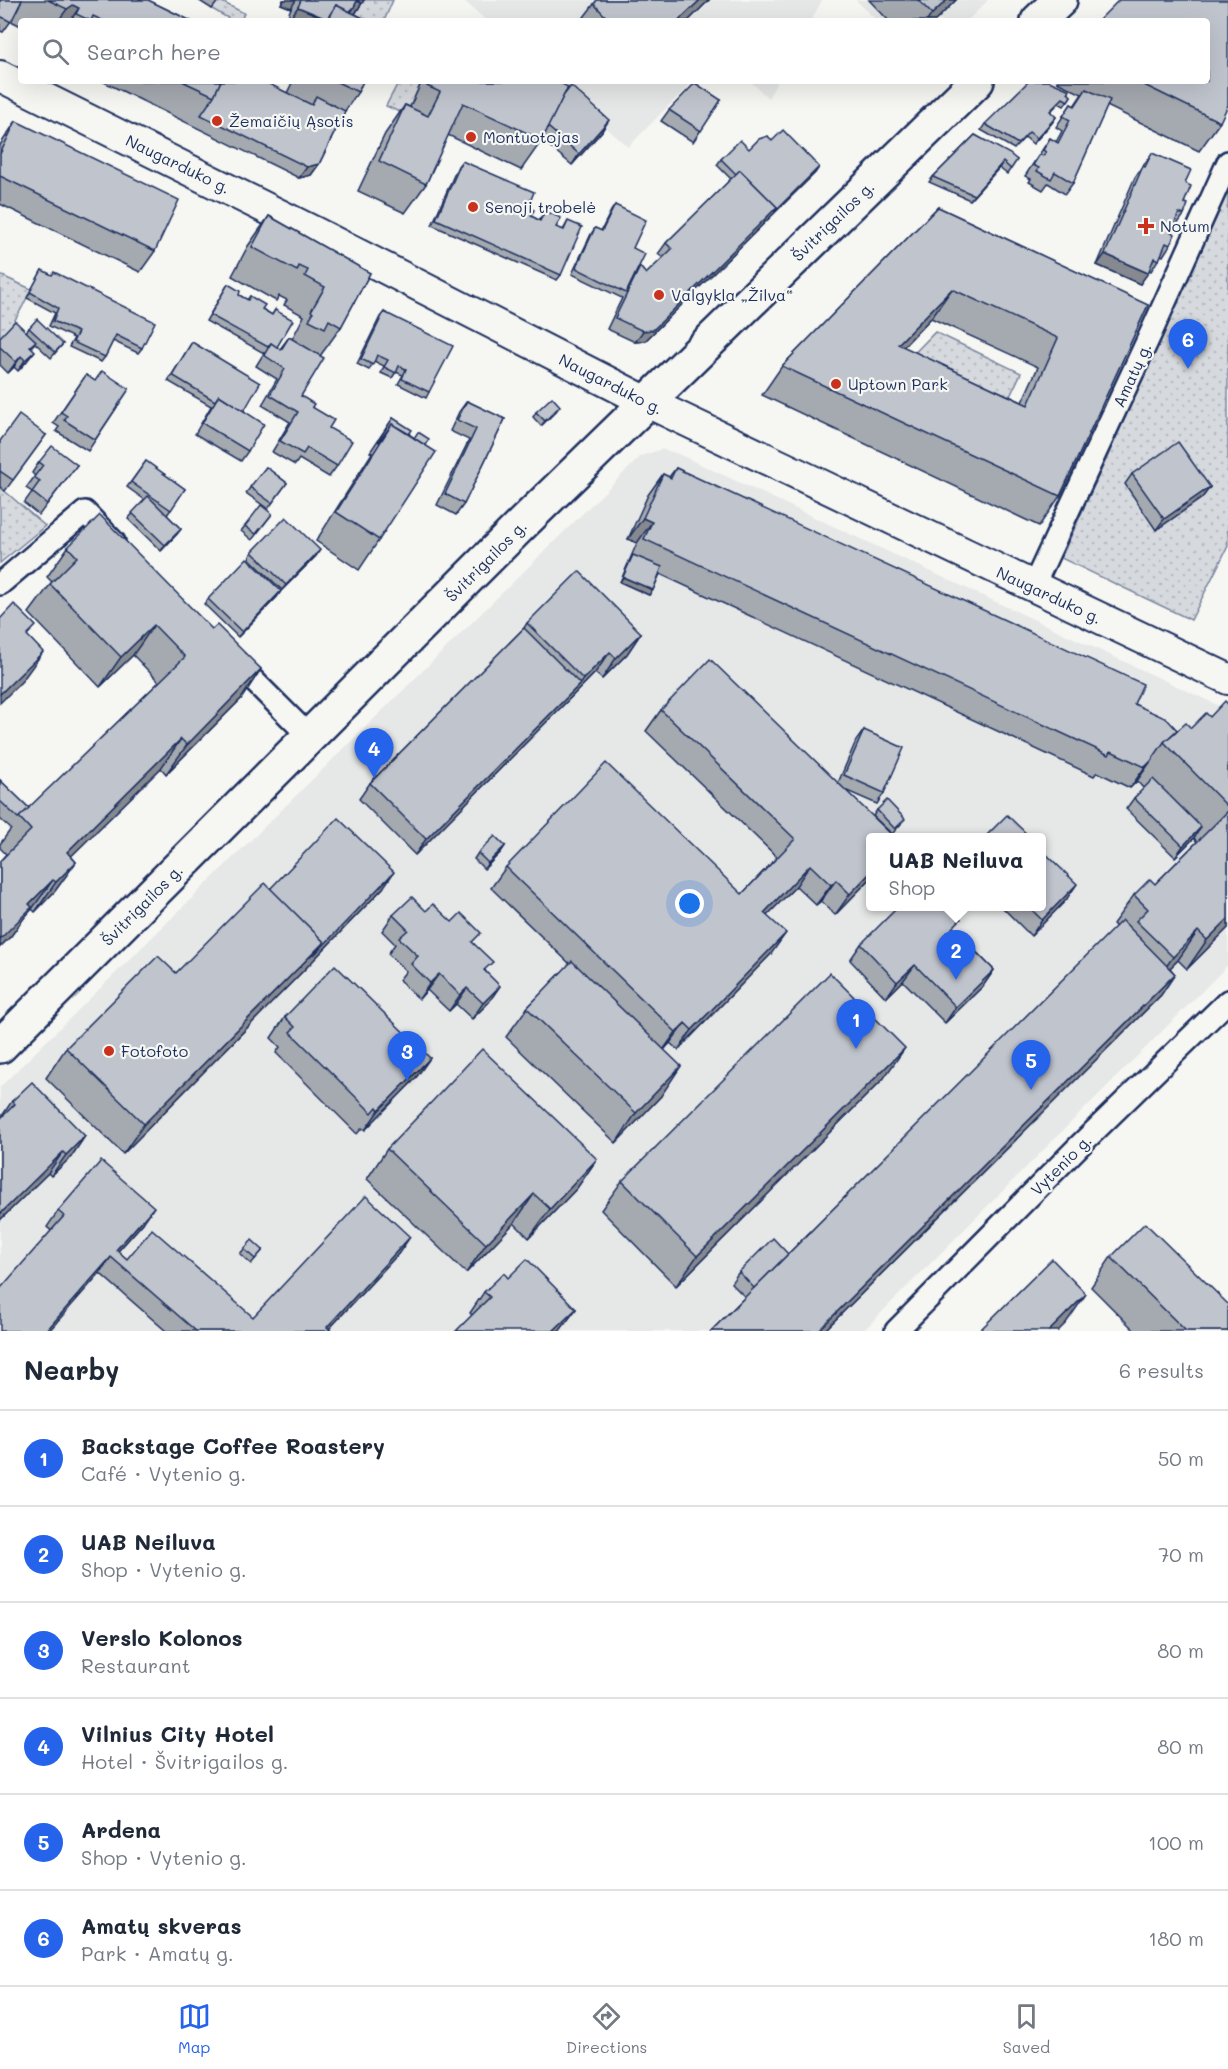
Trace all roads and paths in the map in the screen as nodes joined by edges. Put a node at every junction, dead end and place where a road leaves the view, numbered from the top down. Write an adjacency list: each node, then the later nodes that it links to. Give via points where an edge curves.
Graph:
1 (1060, 0): 2 (main road)
2 (1041, 18)
3 (0, 76): 6 (main road, Naugarduko g.)
4 (974, 84): 6 (main road, Švitrigailos g.)
5 (1228, 162): 9 (street, Amatų g.)
6 (647, 402): 9 (main road, Naugarduko g.); 12 (main road, Švitrigailos g.)
7 (126, 554): 8 (street, via 84,512)
8 (0, 584)
9 (1033, 587): 11 (main road, Naugarduko g.)
10 (218, 646): 12 (street)
11 (1228, 679)
12 (310, 737): 14 (main road, Švitrigailos g.)
13 (1228, 1001): 15 (street, Vytenio g.)
14 (0, 1046)
15 (896, 1331)

